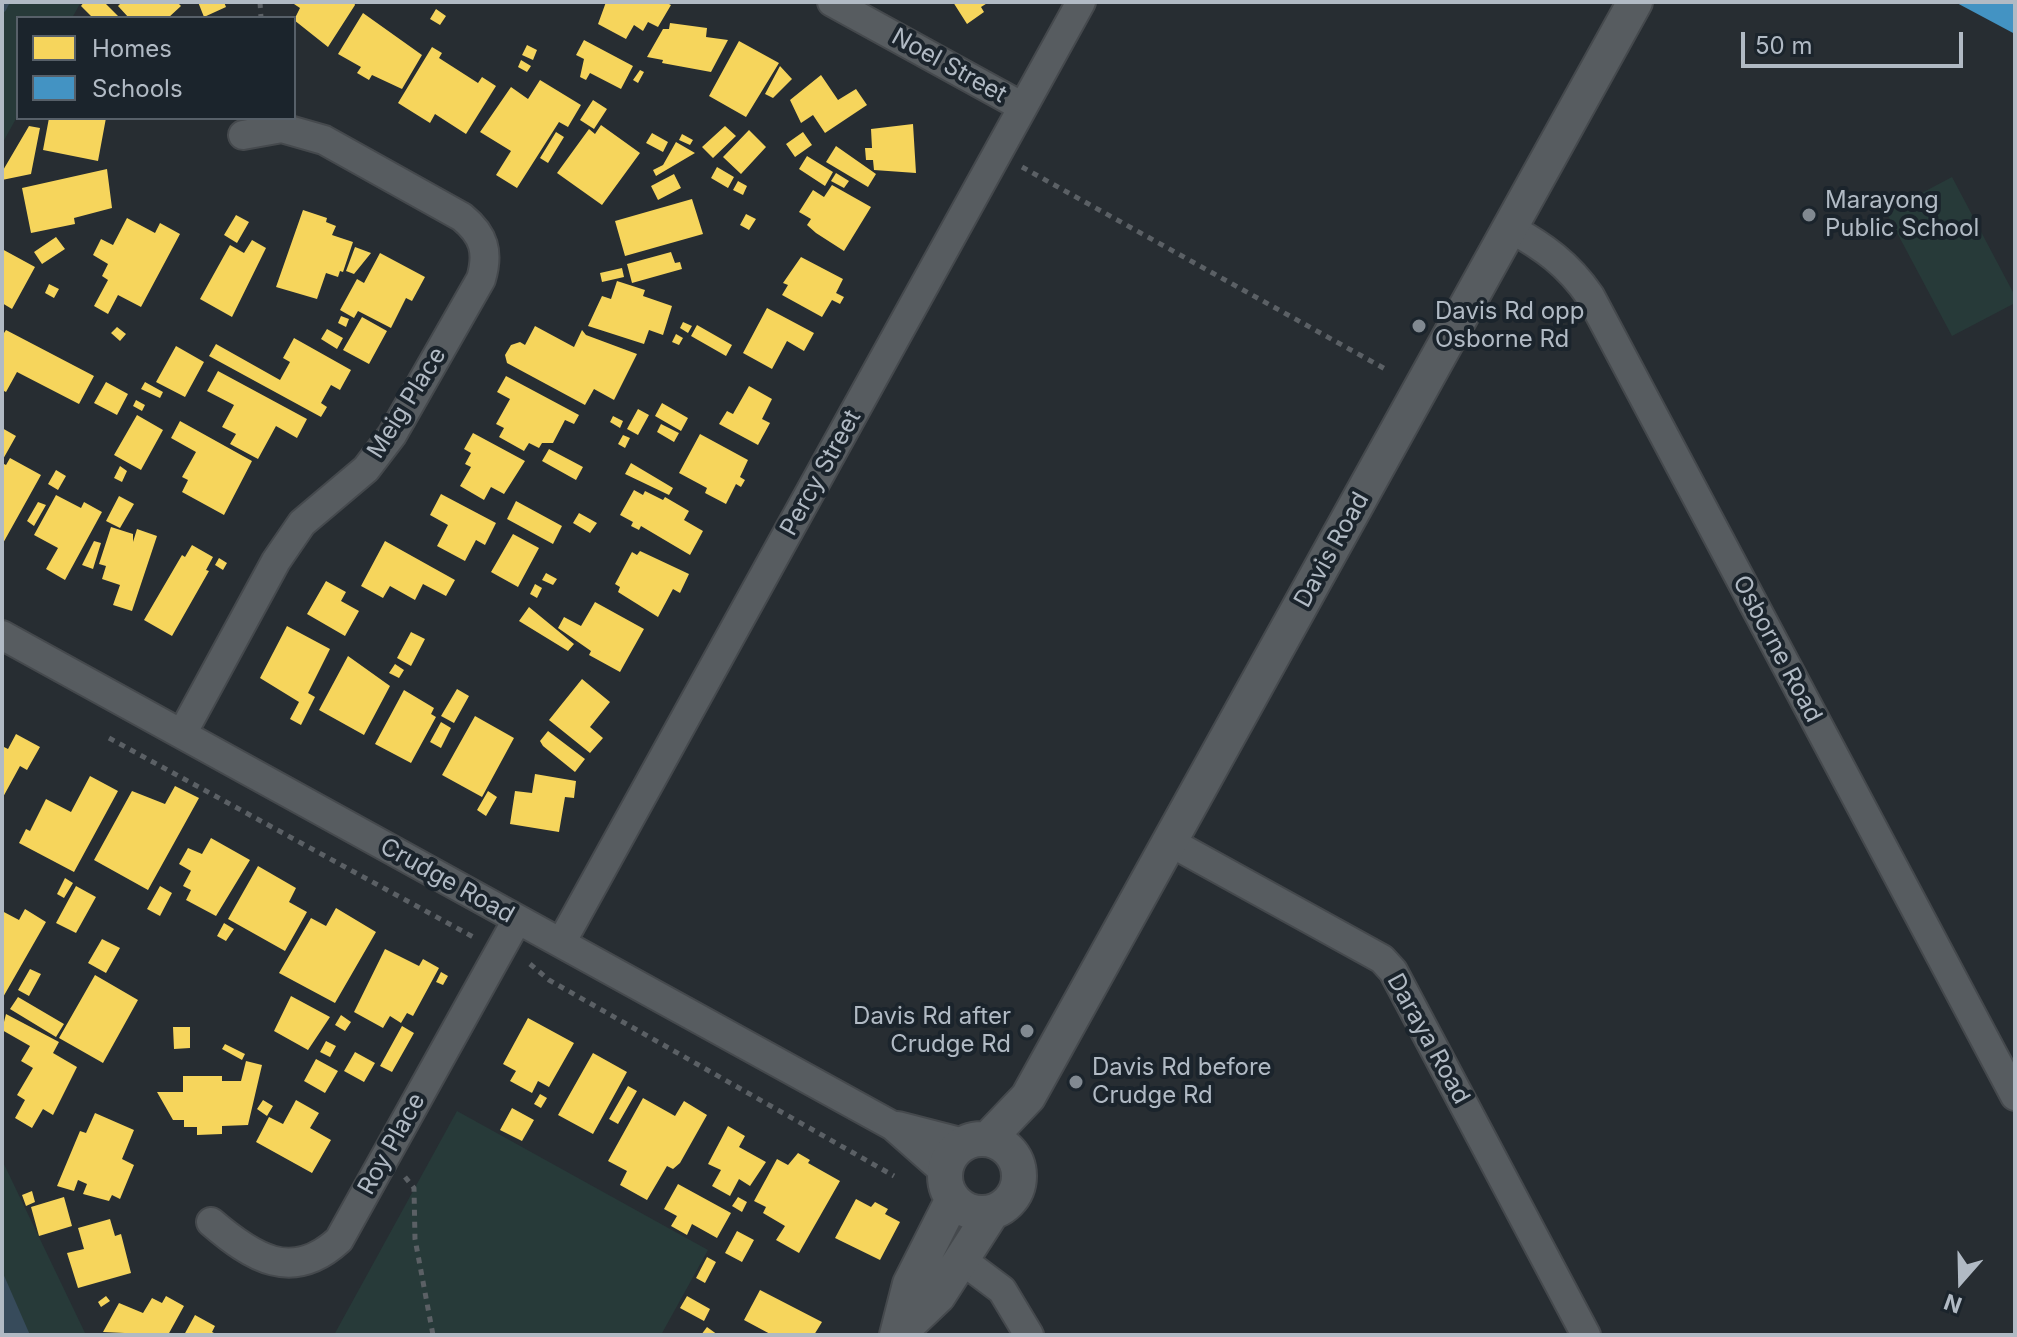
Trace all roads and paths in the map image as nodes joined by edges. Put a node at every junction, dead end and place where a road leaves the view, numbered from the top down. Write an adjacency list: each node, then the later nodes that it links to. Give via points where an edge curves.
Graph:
1 (832, 2): 4 (street, Noel Street)
2 (1081, 2): 4 (street, Percy Street)
3 (1635, 2): 7 (street, Davis Road)
4 (1023, 107): 15 (street, Percy Street)
5 (243, 135): 10 (street, Meig Place, via 282,128 324,140 462,217 499,258 481,279 392,435 366,469 302,523 276,561)
6 (1022, 167): 8 (path)
7 (1510, 228): 12 (street, Davis Road); 17 (street, Osborne Road, via 1552,252 1590,296)
8 (1387, 370)
9 (2, 635): 10 (street, Crudge Road)
10 (183, 732): 13 (street, Crudge Road)
11 (109, 738): 14 (path)
12 (1170, 842): 18 (street, Davis Road); 31 (street, Daraya Road, via 1382,959 1393,971)
13 (517, 920): 15 (street, Crudge Road); 22 (street, Roy Place)
14 (475, 938)
15 (561, 943): 19 (street, Crudge Road)
16 (530, 964): 23 (path, via 549,980)
17 (2015, 1096)
18 (1028, 1097): 20 (street, Davis Road); 21 (street, Davis Road)
19 (893, 1126): 20 (street, Crudge Road); 24 (street, Crudge Road)
20 (976, 1141): 21 (street, via 1010,1151); 24 (street, via 947,1160)
21 (1016, 1162): 25 (street, via 1018,1186 1008,1202)
22 (381, 1163): 26 (street, Roy Place, via 339,1240 321,1256 302,1263 280,1264 253,1252); 29 (path, via 414,1188 415,1239)
23 (894, 1176)
24 (949, 1185): 25 (street, via 968,1210); 28 (street, via 910,1284)
25 (992, 1212): 27 (street)
26 (211, 1222)
27 (962, 1260): 28 (street, via 938,1296); 30 (street, via 1002,1290)
28 (897, 1334)
29 (433, 1335)
30 (1029, 1335)
31 (1586, 1335)

